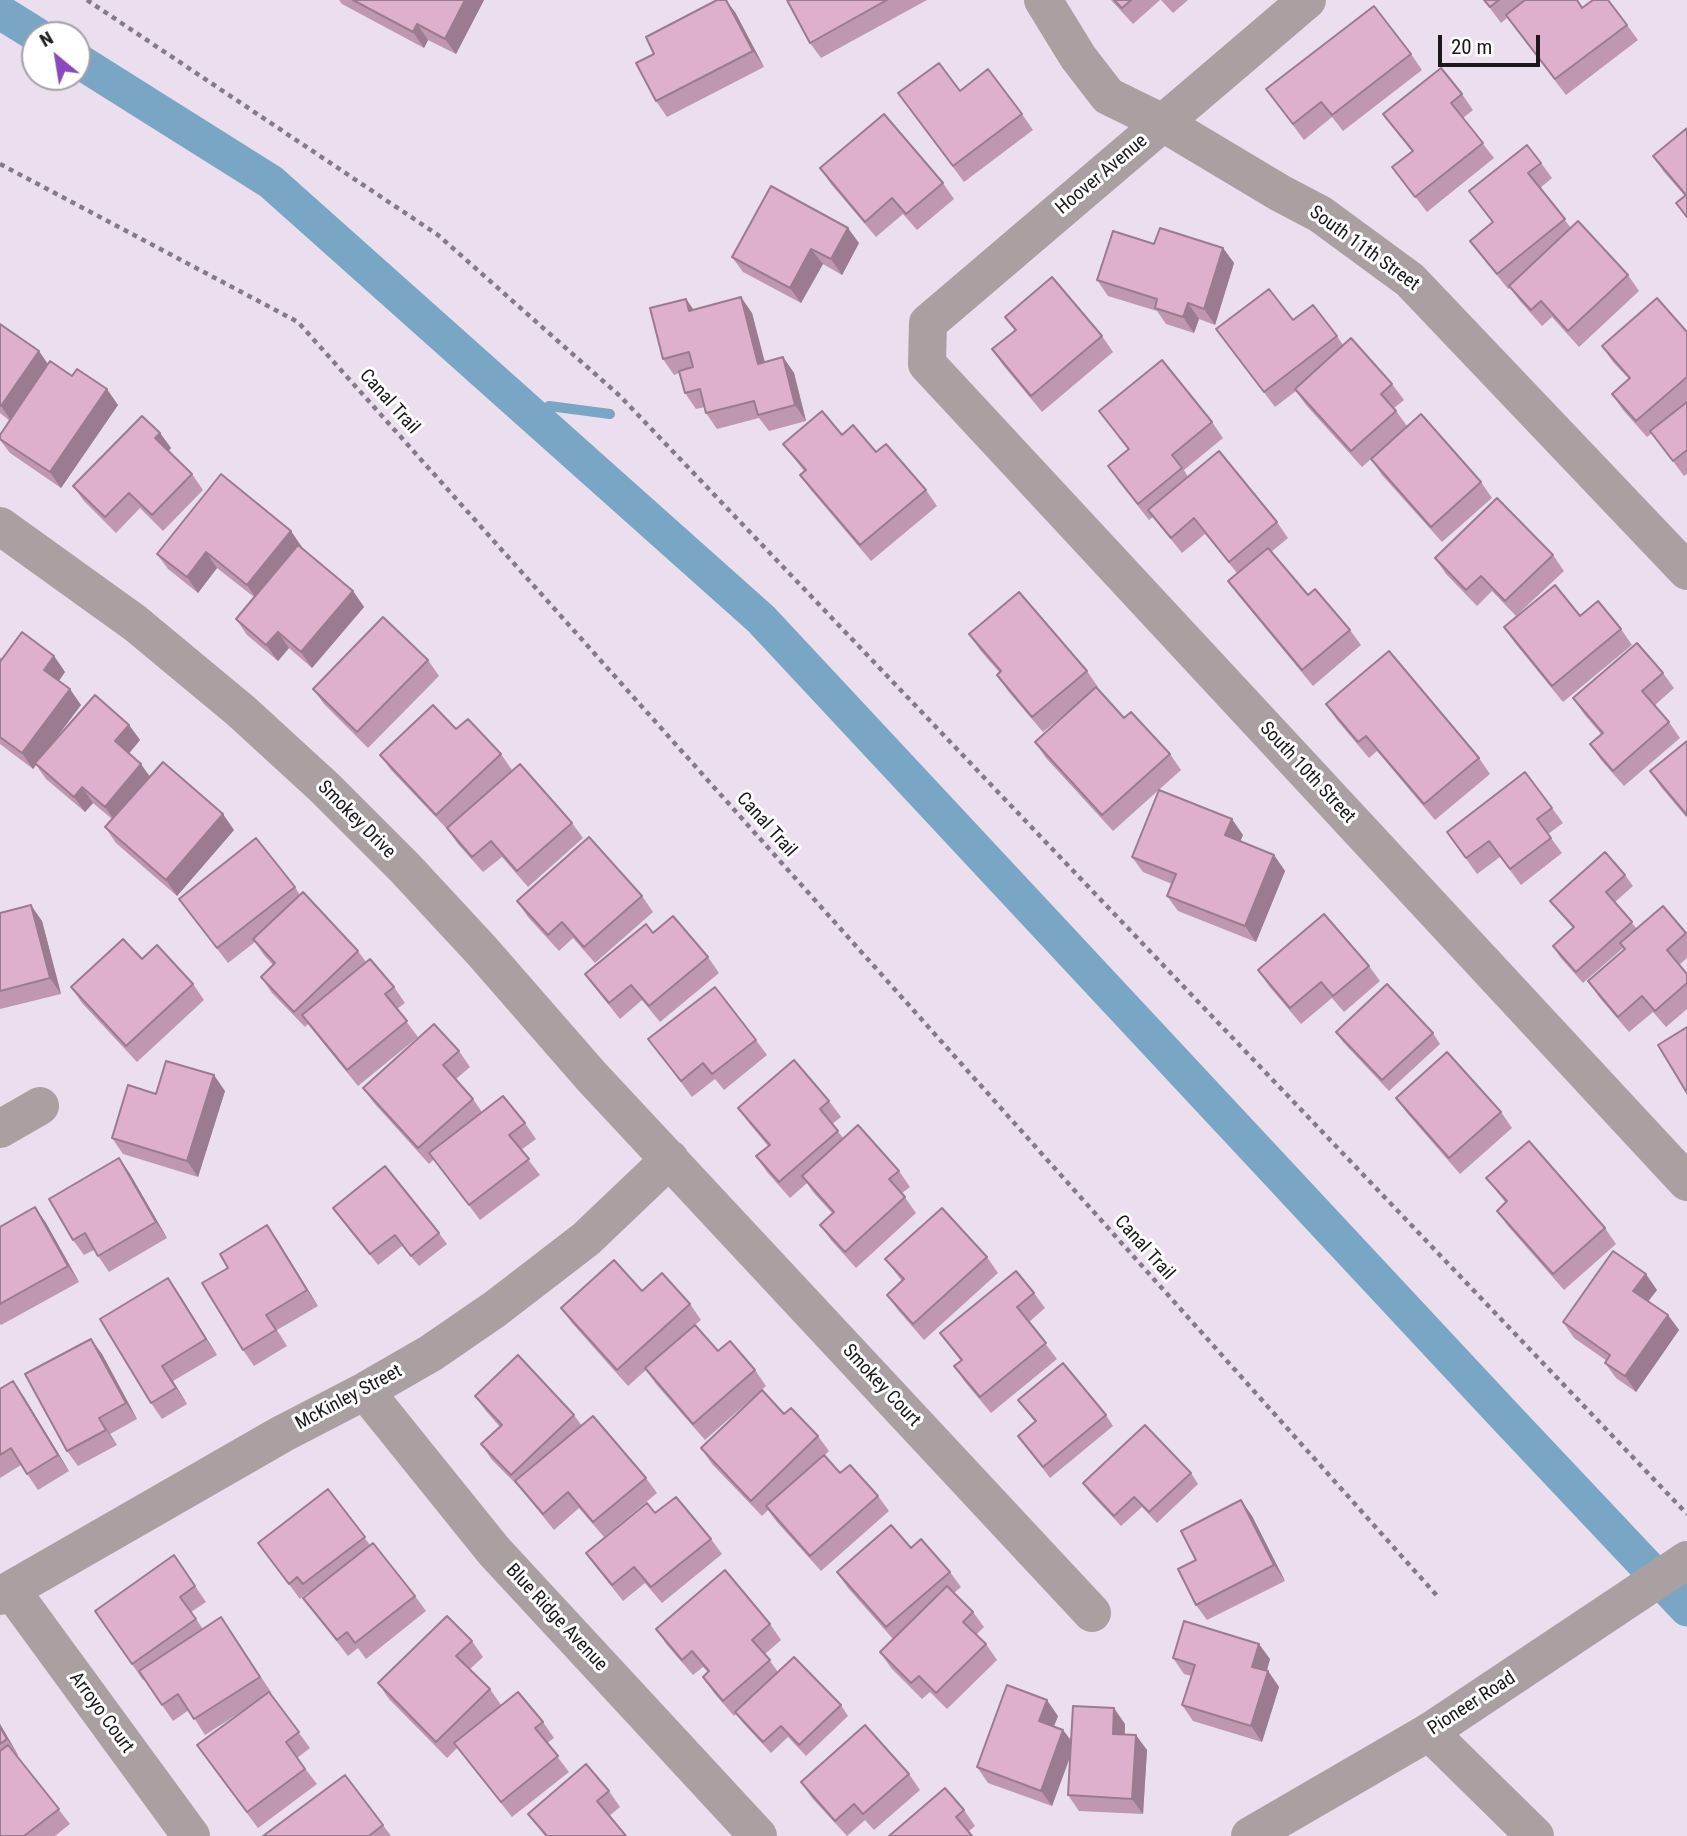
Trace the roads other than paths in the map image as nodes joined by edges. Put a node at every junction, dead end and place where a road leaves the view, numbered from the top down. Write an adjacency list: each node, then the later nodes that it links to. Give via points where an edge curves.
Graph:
1 (1043, 0): 3 (street, South 11th Street, via 1108,96)
2 (1307, 0): 3 (street, Hoover Avenue)
3 (1163, 123): 4 (street, Hoover Avenue, via 928,323); 6 (street, South 11th Street, via 1320,214 1410,280)
4 (927, 364): 10 (street, South 10th Street)
5 (0, 526): 9 (street, Smokey Drive, via 135,623 325,788 440,905)
6 (1687, 571)
7 (40, 1106): 8 (street)
8 (0, 1129)
9 (670, 1159): 11 (street, McKinley Street, via 586,1239 495,1309); 14 (street, Smokey Court)
10 (1687, 1182)
11 (365, 1391): 13 (street, McKinley Street); 17 (street, Blue Ridge Avenue, via 494,1551)
12 (1687, 1560): 15 (street, Pioneer Road)
13 (5, 1593): 16 (street, Arroyo Court)
14 (1092, 1613)
15 (1429, 1732): 18 (street, Pioneer Road); 19 (street)
16 (191, 1836)
17 (758, 1836)
18 (1250, 1836)
19 (1535, 1836)

